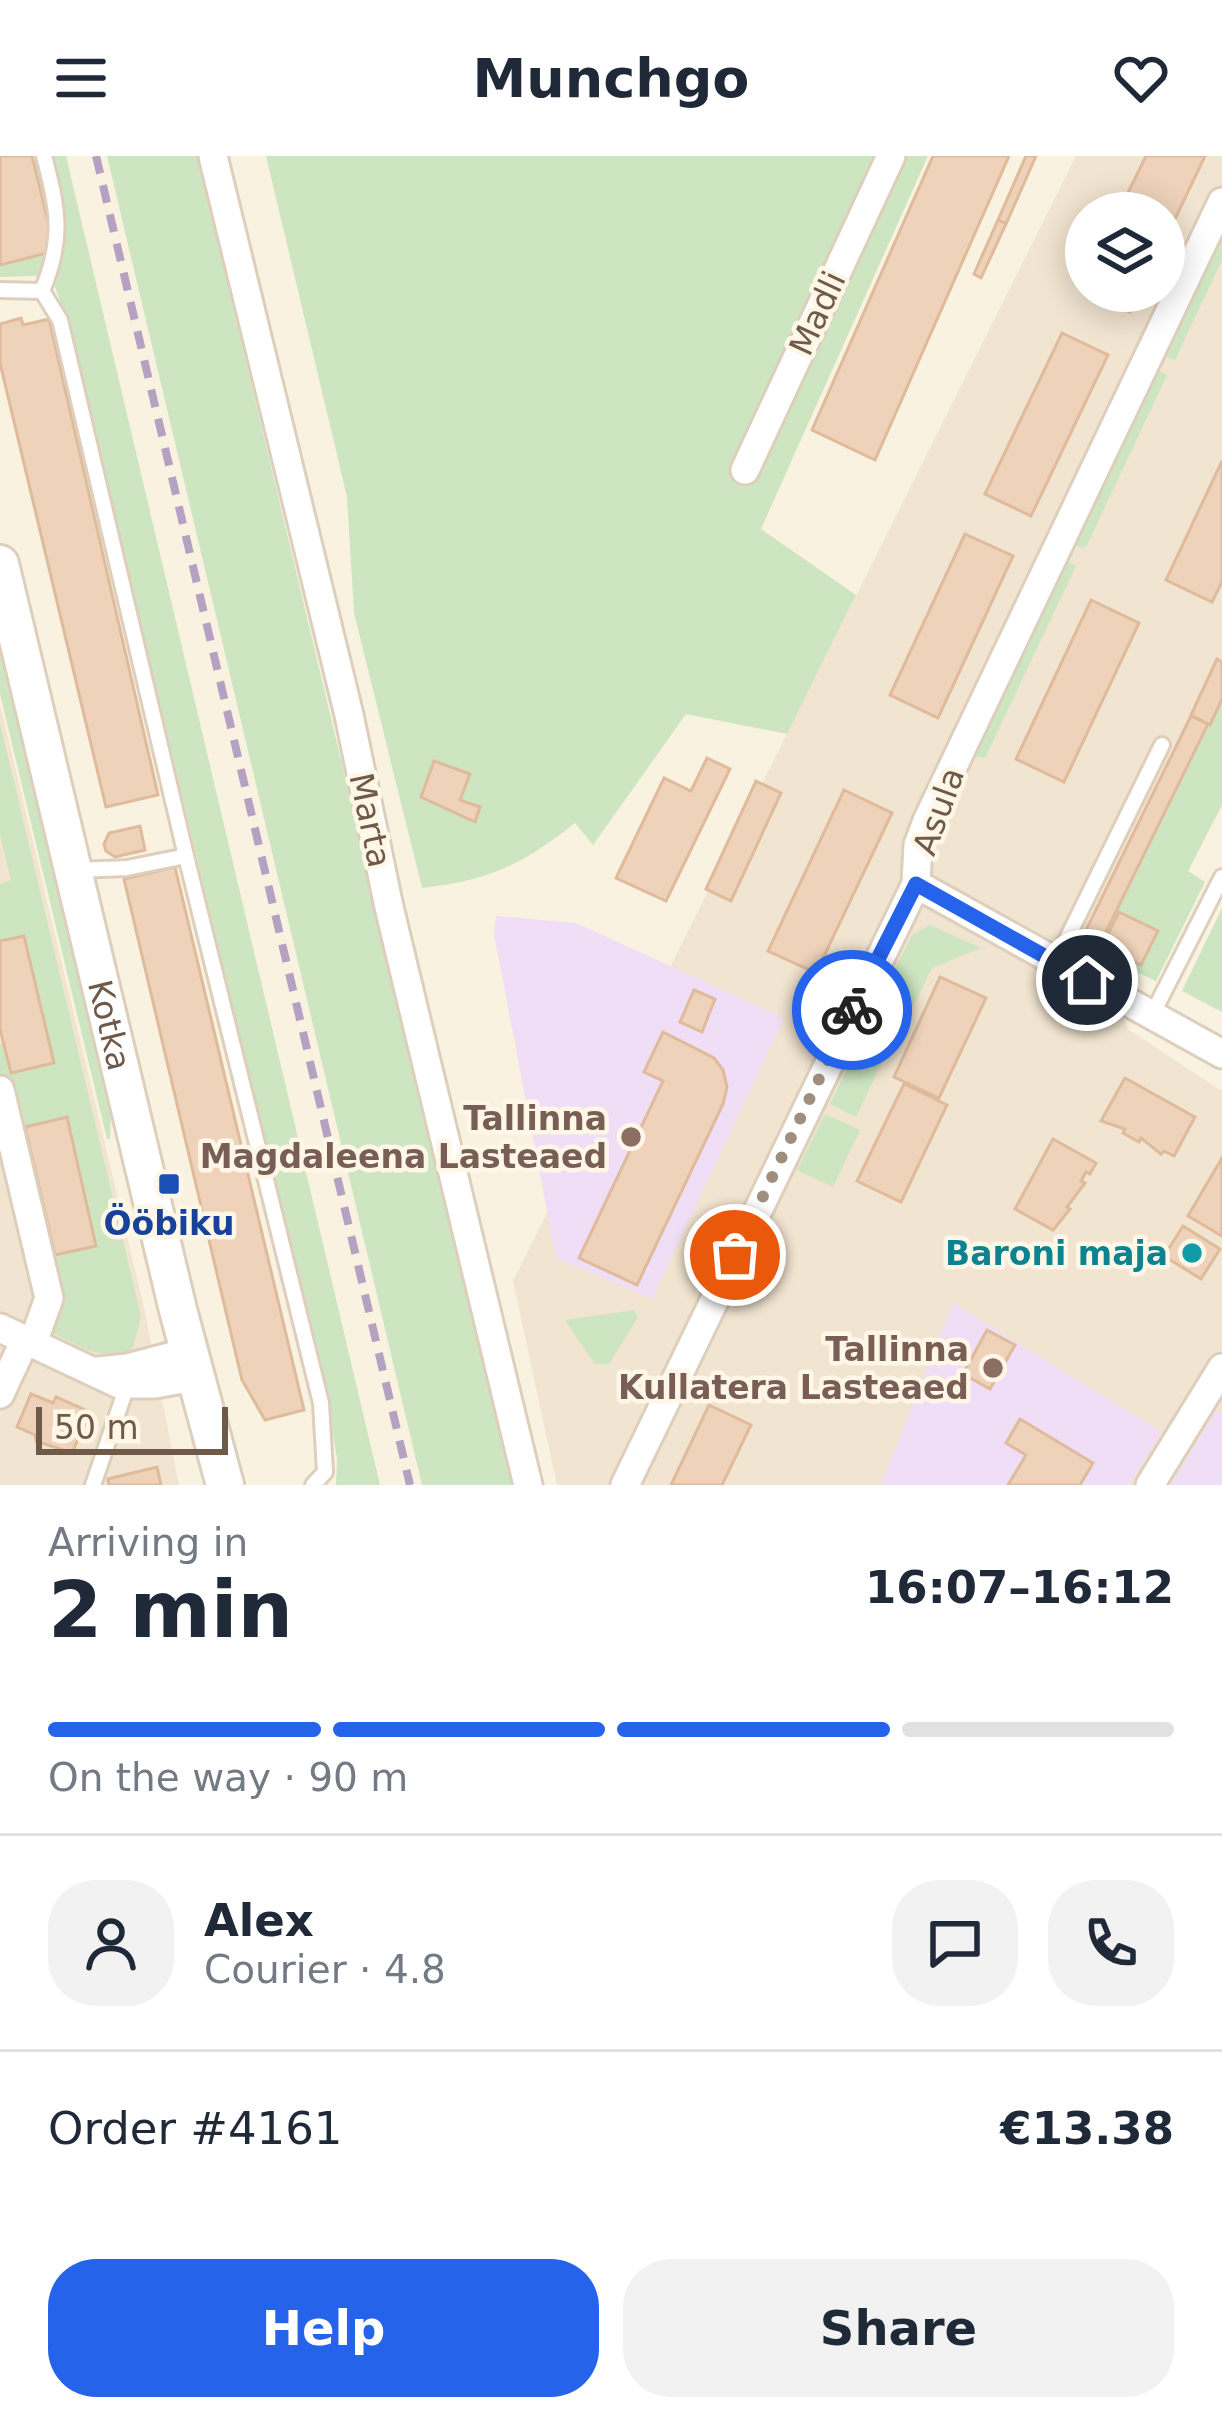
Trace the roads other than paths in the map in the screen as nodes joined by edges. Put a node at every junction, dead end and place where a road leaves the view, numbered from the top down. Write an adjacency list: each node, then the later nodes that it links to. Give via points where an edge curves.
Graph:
1 (44, 156): 6 (lane, via 59,233)
2 (213, 156): 29 (street, Marta)
3 (891, 156): 7 (street, Madli)
4 (1222, 202): 13 (street, Asula, via 927,821)
5 (0, 290): 6 (lane)
6 (42, 291): 10 (lane, via 60,320)
7 (745, 470)
8 (0, 564): 11 (street, Kotka)
9 (1162, 745): 14 (lane)
10 (186, 856): 11 (lane); 28 (lane, via 321,1403 326,1472)
11 (73, 870): 21 (street, Kotka)
12 (1222, 877): 15 (lane)
13 (916, 884): 14 (street); 30 (street, Asula)
14 (1055, 963): 15 (street)
15 (1152, 1016): 16 (street)
16 (1222, 1054)
17 (0, 1090): 19 (street)
18 (0, 1213): 19 (street)
19 (32, 1227): 20 (street, via 49,1298)
20 (19, 1337): 23 (street); 25 (street)
21 (191, 1364): 23 (street); 24 (street); 27 (street, Kotka)
22 (1222, 1369): 31 (street)
23 (92, 1370): 24 (street)
24 (128, 1386): 26 (lane)
25 (0, 1394)
26 (93, 1485)
27 (225, 1485)
28 (313, 1485)
29 (527, 1485)
30 (625, 1485)
31 (1150, 1485)

